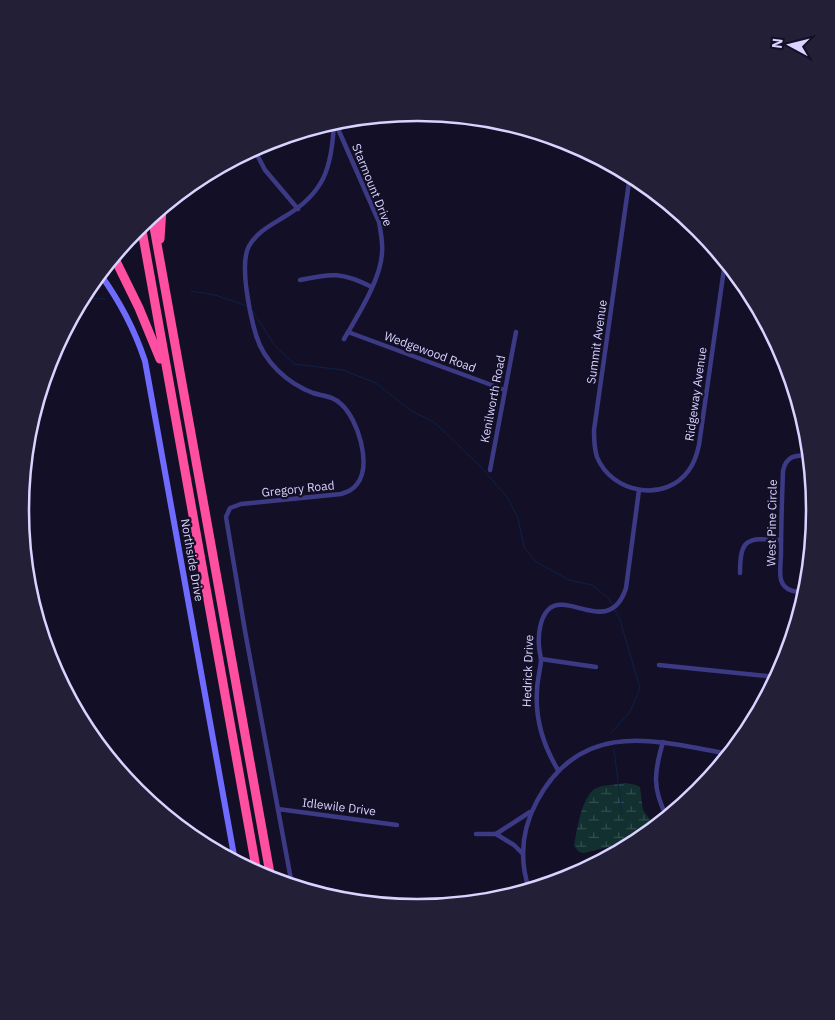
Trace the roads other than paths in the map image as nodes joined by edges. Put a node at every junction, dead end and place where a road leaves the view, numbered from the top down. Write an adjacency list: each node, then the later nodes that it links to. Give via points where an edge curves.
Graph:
1 (338, 130): 14 (street, Starmount Drive, via 379,222 382,255)
2 (334, 131): 5 (street, Gregory Road, via 328,169 312,195)
3 (257, 156): 5 (street)
4 (629, 184): 22 (street, Summit Avenue, via 594,444 604,470 620,483)
5 (298, 208): 33 (street, Gregory Road, via 256,236 247,253 245,272 257,337 273,366 285,378 342,405 359,434 363,468 357,485 350,491 321,498 241,504 230,508 226,517)
6 (161, 218): 11 (highway)
7 (154, 225): 11 (highway)
8 (143, 235): 19 (highway)
9 (117, 263): 19 (highway, via 155,344)
10 (725, 271): 22 (street, Ridgeway Avenue, via 696,458 679,481 653,491)
11 (162, 272): 42 (highway)
12 (104, 280): 39 (street, Northside Drive, via 131,326 145,361)
13 (300, 280): 14 (street, via 332,274)
14 (372, 287): 15 (street, Starmount Drive)
15 (348, 332): 17 (street, Starmount Drive); 18 (street, Wedgewood Road)
16 (516, 332): 18 (street, Kenilworth Road)
17 (344, 339)
18 (505, 390): 21 (street, Kenilworth Road)
19 (176, 420): 41 (highway)
20 (803, 456): 23 (street, West Pine Circle, via 795,456 784,464)
21 (490, 470)
22 (639, 490): 26 (street, Hedrick Drive, via 623,597 602,612 563,605 554,605 547,610 539,634)
23 (781, 540): 24 (street, via 753,540 744,546 740,555); 25 (street, West Pine Circle, via 782,581 786,587)
24 (740, 573)
25 (798, 592)
26 (541, 659): 28 (street); 32 (street, Hedrick Drive, via 537,721 548,754)
27 (659, 664): 29 (street)
28 (596, 667)
29 (769, 676)
30 (663, 742): 31 (street); 32 (street, via 615,742 581,754); 34 (street, via 655,770 655,786)
31 (721, 753)
32 (558, 770): 35 (street)
33 (278, 809): 36 (street, Idlewile Drive); 43 (street, Gregory Road)
34 (663, 810)
35 (531, 812): 38 (street); 40 (street)
36 (397, 825)
37 (476, 834): 38 (street)
38 (496, 834): 40 (street)
39 (233, 852)
40 (523, 854): 44 (street)
41 (255, 863)
42 (269, 869)
43 (291, 877)
44 (528, 883)

